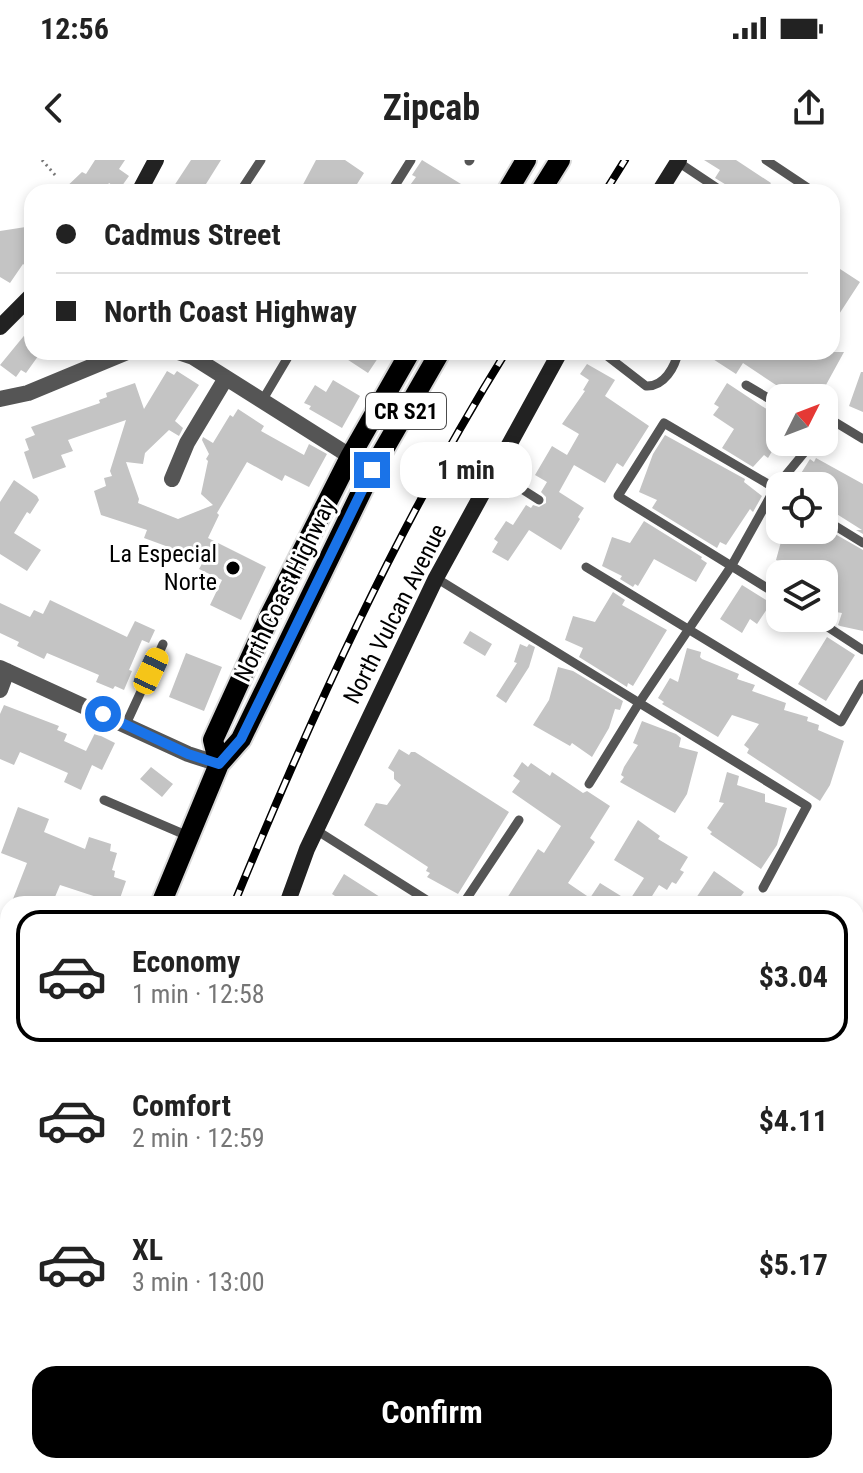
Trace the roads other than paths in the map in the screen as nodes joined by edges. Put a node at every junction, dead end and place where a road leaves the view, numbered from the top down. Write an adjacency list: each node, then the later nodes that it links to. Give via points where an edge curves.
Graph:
1 (156, 160): 8 (main road)
2 (261, 160): 9 (lane)
3 (411, 160): 10 (lane)
4 (526, 160): 11 (main road)
5 (766, 160): 15 (lane)
6 (678, 161): 13 (main road); 14 (lane)
7 (553, 163): 12 (main road)
8 (143, 184)
9 (245, 184)
10 (396, 184)
11 (512, 184)
12 (544, 184)
13 (664, 184)
14 (711, 184)
15 (802, 184)
16 (24, 303): 17 (main road)
17 (0, 327)
18 (108, 360): 29 (street)
19 (198, 360): 26 (street)
20 (286, 360): 30 (lane)
21 (405, 360): 33 (main road, North Coast Highway / CR S21)
22 (435, 360): 34 (main road, North Coast Highway / CR S21)
23 (556, 360): 35 (main road, North Vulcan Avenue)
24 (612, 360): 25 (lane, via 654,387)
25 (677, 360)
26 (226, 378): 30 (street); 36 (street)
27 (746, 385): 28 (lane)
28 (766, 397)
29 (0, 399)
30 (262, 401): 33 (street)
31 (838, 424): 32 (lane)
32 (863, 439)
33 (350, 457): 34 (street); 55 (main road, North Coast Highway / CR S21, via 213,740)
34 (372, 470): 55 (main road, North Coast Highway / CR S21, via 241,739)
35 (495, 472): 38 (lane); 44 (main road, North Vulcan Avenue)
36 (172, 479)
37 (766, 483): 42 (lane, via 664,423 618,496)
38 (539, 500)
39 (766, 510): 42 (lane)
40 (838, 528): 41 (lane)
41 (863, 543)
42 (732, 565): 45 (lane); 46 (lane)
43 (586, 567): 46 (lane)
44 (436, 578): 53 (lane); 59 (main road, North Vulcan Avenue)
45 (766, 587)
46 (688, 629): 51 (lane, via 841,722); 53 (lane)
47 (835, 632): 49 (lane)
48 (163, 644): 54 (lane)
49 (863, 650)
50 (4, 670): 52 (street); 54 (street)
51 (863, 684)
52 (0, 690)
53 (639, 703): 56 (lane); 61 (lane, via 807,806)
54 (126, 724): 55 (street)
55 (219, 764): 60 (main road, North Coast Highway / CR S21)
56 (589, 784)
57 (104, 800): 60 (lane)
58 (519, 820): 65 (lane)
59 (316, 830): 63 (main road, North Vulcan Avenue); 64 (lane)
60 (188, 836): 62 (main road, North Coast Highway / CR S21)
61 (763, 888)
62 (164, 896)
63 (290, 896)
64 (420, 896)
65 (468, 896)

